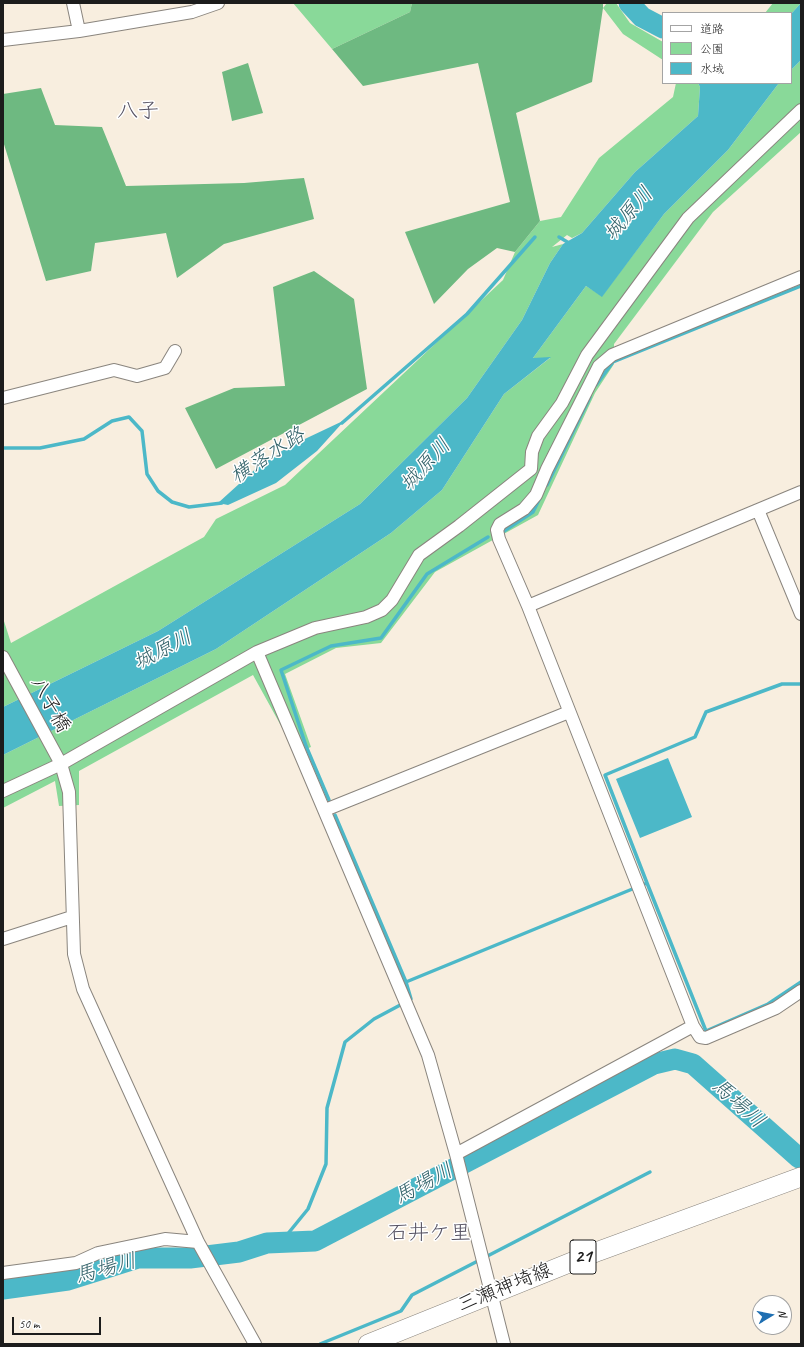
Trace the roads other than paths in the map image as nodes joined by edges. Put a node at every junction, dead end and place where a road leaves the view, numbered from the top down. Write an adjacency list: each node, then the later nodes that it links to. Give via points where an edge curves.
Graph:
1 (73, 3): 3 (street)
2 (218, 3): 3 (street, via 192,12)
3 (80, 31): 4 (street)
4 (3, 40)
5 (801, 110): 9 (street, via 688,218 587,355 562,403 538,436 532,452)
6 (801, 277): 10 (street, via 612,355 599,366)
7 (175, 351): 8 (street, via 165,368 137,376 114,370)
8 (3, 398)
9 (531, 469): 10 (street); 15 (street, via 419,555 392,600 382,610 366,617 314,628)
10 (546, 469): 13 (street, via 536,495 524,509 500,524 497,530)
11 (801, 492): 12 (street)
12 (758, 510): 13 (street); 14 (street)
13 (528, 606): 17 (street)
14 (801, 614)
15 (257, 652): 18 (street); 20 (street)
16 (4, 661): 18 (street, 八子橋)
17 (569, 712): 20 (street); 24 (street)
18 (61, 764): 19 (street); 21 (street, 八子橋, via 69,792)
19 (3, 791)
20 (325, 810): 25 (street, via 428,1055)
21 (72, 917): 22 (street); 27 (street, 八子橋, via 74,954 83,989)
22 (3, 939)
23 (801, 991): 24 (street, via 776,1008 706,1038 700,1038)
24 (694, 1026): 25 (street)
25 (456, 1154): 29 (street)
26 (801, 1177): 29 (main road, 三瀬神埼線 / 21)
27 (198, 1242): 28 (street, via 165,1239 98,1253 76,1263); 30 (street, 八子橋)
28 (3, 1273)
29 (491, 1293): 31 (main road, 三瀬神埼線 / 21); 32 (street)
30 (256, 1344)
31 (368, 1344)
32 (504, 1344)

